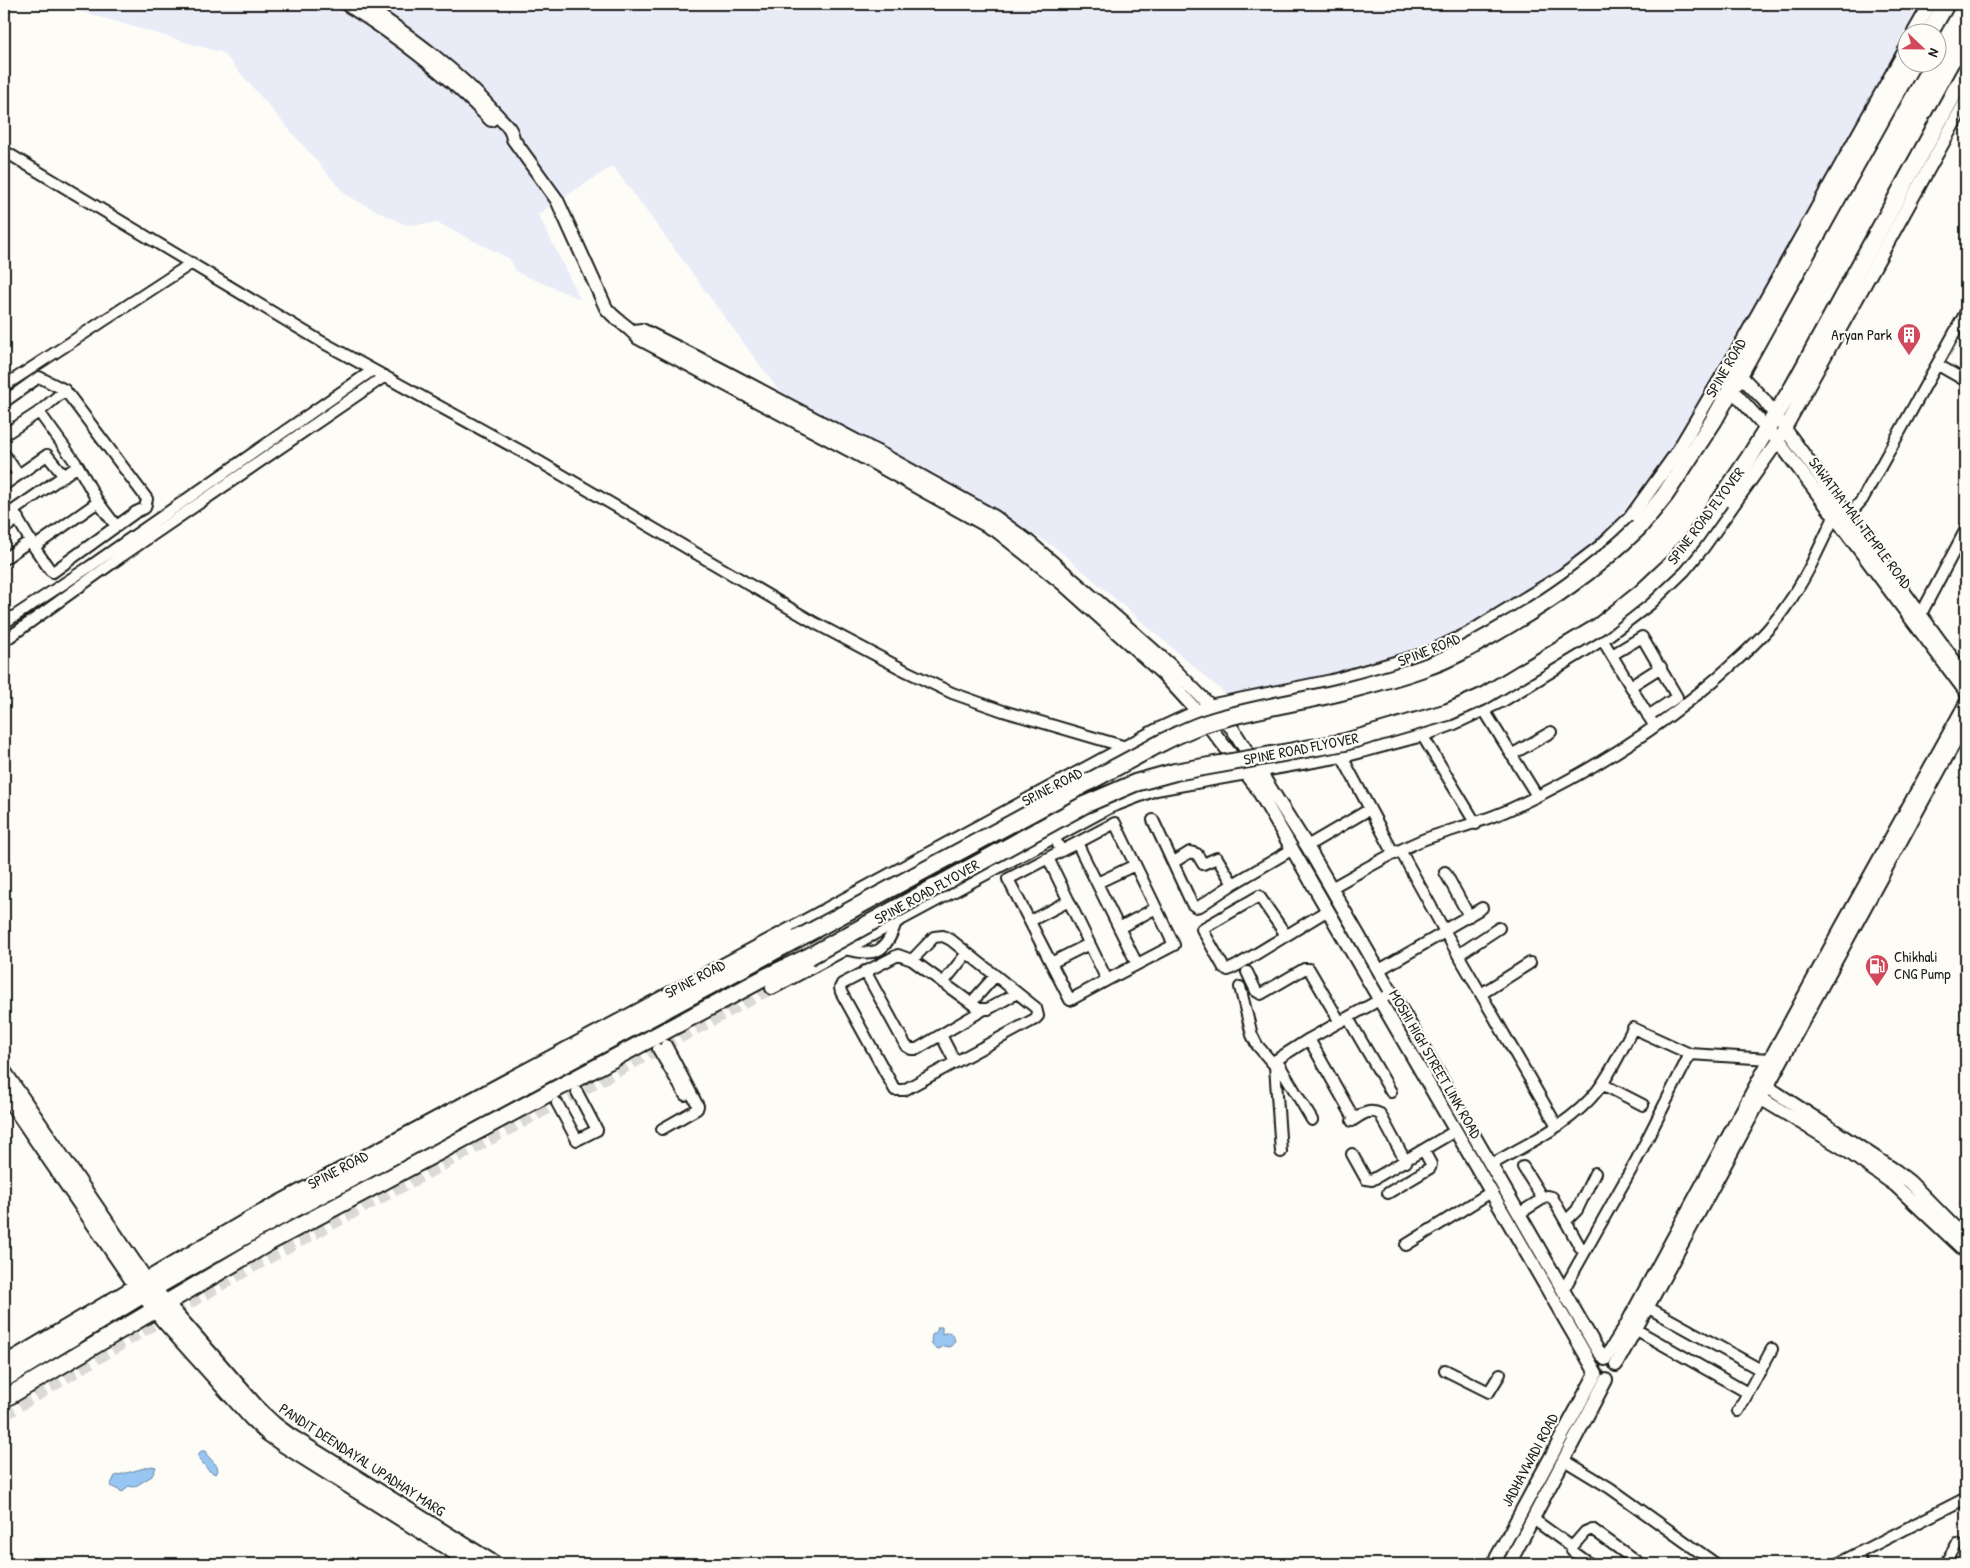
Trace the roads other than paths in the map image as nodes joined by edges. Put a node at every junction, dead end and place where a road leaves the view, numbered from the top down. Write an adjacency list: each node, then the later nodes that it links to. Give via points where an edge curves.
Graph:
1 (346, 4): 11 (street, via 418,53 473,101 507,137)
2 (362, 4): 11 (street, via 424,46 456,74 485,101 512,132)
3 (1930, 4): 5 (street)
4 (1946, 4): 6 (main road)
5 (1920, 22)
6 (1936, 22)
7 (1898, 64): 18 (street, SPINE ROAD)
8 (1966, 70): 25 (main road, SPINE ROAD, via 1793,387)
9 (1907, 72): 18 (main road, SPINE ROAD)
10 (1966, 101): 25 (street, SPINE ROAD)
11 (513, 139): 27 (street, via 557,200 613,318 633,331 642,330)
12 (4, 150): 13 (street)
13 (192, 264): 16 (street); 20 (street)
14 (1966, 312): 15 (street)
15 (1938, 365): 19 (street); 36 (street, via 1862,500)
16 (373, 370): 17 (street); 42 (street)
17 (385, 376): 42 (street); 62 (street, via 906,671 952,693 1003,711)
18 (1731, 377): 24 (main road, SPINE ROAD FLYOVER); 25 (street, SAWATHA MALI TEMPLE ROAD)
19 (1966, 381)
20 (4, 386)
21 (65, 390): 22 (street, via 39,376); 23 (street); 37 (street, via 147,499 145,508)
22 (4, 402)
23 (39, 412): 26 (street); 29 (street)
24 (1708, 416): 54 (street, SPINE ROAD, via 1636,510 1600,547 1564,575 1466,635 1426,654 1348,677); 99 (main road, SPINE ROAD FLYOVER, bridge, via 1664,495 1638,527 1570,586 1519,620 1430,666 1335,694 1238,714 1161,742 798,939)
25 (1776, 428): 35 (street, SAWATHA MALI TEMPLE ROAD); 36 (street, SAWATHA MALI TEMPLE ROAD); 46 (street, SPINE ROAD, via 1703,547 1650,603); 111 (main road, SPINE ROAD FLYOVER, bridge, via 1693,539 1628,604 1591,631 1482,697 1448,712 1354,740 1175,772 1135,783 1084,805 808,957)
26 (4, 435)
27 (838, 438): 54 (street, MOSHI HIGH STREET LINK ROAD, via 977,506 1005,524 1125,625); 56 (street, MOSHI HIGH STREET LINK ROAD, via 998,532 1108,623)
28 (4, 454): 30 (street)
29 (78, 466): 31 (street); 33 (street)
30 (18, 474): 31 (street, via 47,455); 32 (street)
31 (64, 476): 34 (street)
32 (4, 485)
33 (98, 502): 37 (street); 41 (street)
34 (9, 513): 38 (street); 41 (street)
35 (1835, 515): 52 (street, SAWATHA MALI TEMPLE ROAD); 59 (street, via 1803,580 1769,628 1719,677)
36 (1848, 516): 44 (street, SAWATHA MALI TEMPLE ROAD)
37 (116, 526): 40 (street)
38 (4, 529)
39 (1966, 529): 44 (street)
40 (107, 533): 41 (street, via 53,572); 42 (street)
41 (32, 544): 43 (street)
42 (119, 552): 45 (street); 47 (street)
43 (4, 559)
44 (1920, 614): 50 (street, SAWATHA MALI TEMPLE ROAD)
45 (4, 624)
46 (1602, 639): 48 (street); 55 (street, SPINE ROAD)
47 (4, 641)
48 (1612, 655): 49 (street, via 1642,637); 51 (street)
49 (1660, 668): 51 (street); 57 (street, via 1677,697)
50 (1966, 677)
51 (1631, 686): 57 (street)
52 (1966, 692)
53 (1966, 703): 124 (street)
54 (1210, 706): 56 (street, SPINE ROAD); 65 (street, MOSHI HIGH STREET LINK ROAD, via 1232,728)
55 (1484, 710): 61 (street, SPINE ROAD); 64 (street)
56 (1197, 711): 62 (street, SPINE ROAD); 66 (street, MOSHI HIGH STREET LINK ROAD)
57 (1648, 716): 59 (street)
58 (1966, 721): 129 (street)
59 (1654, 726): 67 (street)
60 (1550, 732): 64 (street)
61 (1422, 735): 63 (street, SPINE ROAD); 70 (street)
62 (1126, 747): 99 (street, SPINE ROAD)
63 (1341, 755): 65 (street, SPINE ROAD); 68 (street)
64 (1511, 755): 67 (street)
65 (1260, 770): 66 (street, SPINE ROAD); 73 (street, MOSHI HIGH STREET LINK ROAD)
66 (1245, 772): 71 (street, SPINE ROAD, via 1156,789 1109,807); 74 (street, MOSHI HIGH STREET LINK ROAD)
67 (1537, 796): 70 (street)
68 (1370, 809): 73 (street); 76 (street)
69 (1153, 820): 78 (street)
70 (1476, 824): 76 (street, via 1426,839)
71 (1054, 836): 75 (street); 90 (street, SPINE ROAD)
72 (1077, 842): 75 (street); 79 (street, via 1115,823); 81 (street)
73 (1307, 846): 83 (street, MOSHI HIGH STREET LINK ROAD)
74 (1293, 849): 82 (street); 87 (street, MOSHI HIGH STREET LINK ROAD)
75 (1061, 851): 77 (street)
76 (1397, 852): 83 (street); 93 (street)
77 (1048, 858): 84 (street); 89 (street, via 1008,879)
78 (1174, 862): 82 (street, via 1190,852 1194,852 1203,864 1217,858); 82 (street, via 1196,907)
79 (1135, 865): 81 (street); 85 (street)
80 (1445, 872): 88 (street)
81 (1097, 883): 91 (street)
82 (1233, 884)
83 (1331, 888): 106 (street, MOSHI HIGH STREET LINK ROAD)
84 (1069, 901): 89 (street); 95 (street)
85 (1156, 908): 91 (street); 105 (street, via 1174,944)
86 (1482, 908): 88 (street)
87 (1328, 910): 94 (street); 117 (street, MOSHI HIGH STREET LINK ROAD)
88 (1469, 916): 93 (street)
89 (1030, 921): 103 (street)
90 (896, 922): 96 (street, via 887,943); 97 (street, SPINE ROAD)
91 (1119, 928): 105 (street)
92 (1499, 928): 100 (street)
93 (1444, 931): 100 (street); 106 (street)
94 (1286, 935): 94 (street, via 1259,896 1202,929 1228,970)
95 (1090, 944): 103 (street); 110 (street)
96 (878, 949): 97 (street, via 865,954); 102 (street)
97 (845, 950): 111 (street, SPINE ROAD)
98 (967, 953): 101 (street, via 951,940 939,936 934,937); 109 (street); 112 (street)
99 (754, 955): 158 (main road, SPINE ROAD, via 325,1191)
100 (1458, 955): 116 (street)
101 (912, 960): 102 (street, via 898,955); 112 (street)
102 (885, 961): 107 (street)
103 (1051, 963): 110 (street, via 1070,1000)
104 (1530, 963): 116 (street)
105 (1137, 964): 110 (street)
106 (1379, 970): 115 (street, MOSHI HIGH STREET LINK ROAD)
107 (865, 971): 121 (street, via 906,1046 911,1050 917,1049); 126 (street, via 840,988 895,1090 904,1090)
108 (1247, 972): 120 (street, via 1256,991 1261,994 1309,969)
109 (995, 976): 114 (street); 118 (street)
110 (1107, 980)
111 (769, 982): 160 (main road, SPINE ROAD, via 325,1212)
112 (943, 983): 118 (street)
113 (1240, 987): 125 (street, via 1252,1035 1257,1045)
114 (1017, 993): 119 (street); 126 (street, via 1036,1008 1038,1016)
115 (1392, 993): 117 (street); 145 (street, MOSHI HIGH STREET LINK ROAD)
116 (1481, 994): 138 (street)
117 (1380, 1000): 120 (street); 140 (street, MOSHI HIGH STREET LINK ROAD)
118 (971, 1003): 119 (street)
119 (983, 1010): 121 (street)
120 (1344, 1020): 122 (street); 132 (street)
121 (941, 1034): 126 (street)
122 (1310, 1039): 125 (street); 144 (street, via 1352,1118 1369,1111 1380,1114)
123 (1690, 1054): 124 (street); 128 (street, via 1633,1028); 159 (street, via 1636,1161)
124 (1770, 1060): 129 (street)
125 (1275, 1061): 137 (street); 142 (street)
126 (956, 1062)
127 (4, 1072): 158 (main road)
128 (1602, 1084): 136 (street); 138 (street, via 1566,1122)
129 (1763, 1084): 133 (street); 154 (street, via 1896,1171)
130 (4, 1092): 158 (main road)
131 (577, 1092): 135 (street, via 597,1130 577,1140)
132 (1391, 1092)
133 (1756, 1096): 157 (street, via 1843,1148 1895,1185); 161 (street); 164 (street, via 1624,1329)
134 (690, 1102): 139 (street, via 662,1047 698,1106)
135 (557, 1103)
136 (1643, 1105)
137 (1312, 1120)
138 (1557, 1126): 145 (street)
139 (662, 1129)
140 (1455, 1131): 141 (street); 149 (street, MOSHI HIGH STREET LINK ROAD)
141 (1424, 1151): 144 (street); 150 (street, via 1430,1168)
142 (1281, 1152)
143 (1352, 1154): 144 (street, via 1369,1181)
144 (1406, 1162)
145 (1491, 1165): 148 (street, MOSHI HIGH STREET LINK ROAD)
146 (1523, 1167): 151 (street)
147 (1595, 1173): 153 (street, via 1577,1210)
148 (1499, 1178): 149 (street); 152 (street, MOSHI HIGH STREET LINK ROAD)
149 (1489, 1189): 155 (street); 169 (street, MOSHI HIGH STREET LINK ROAD)
150 (1388, 1193)
151 (1543, 1199): 152 (street); 153 (street, via 1552,1197)
152 (1520, 1213): 159 (street, MOSHI HIGH STREET LINK ROAD)
153 (1566, 1221): 156 (street)
154 (1966, 1239)
155 (1406, 1245)
156 (1580, 1247)
157 (1966, 1252)
158 (144, 1286): 160 (main road, PANDIT DEENDAYAL UPADHAY MARG); 165 (main road, SPINE ROAD)
159 (1564, 1289): 164 (street, MOSHI HIGH STREET LINK ROAD, via 1597,1348)
160 (160, 1306): 171 (main road, SPINE ROAD); 179 (main road, PANDIT DEENDAYAL UPADHAY MARG, via 214,1376 267,1433); 180 (main road, PANDIT DEENDAYAL UPADHAY MARG, via 274,1424)
161 (1647, 1307): 162 (street); 167 (street)
162 (1635, 1329): 164 (street); 170 (street)
163 (1772, 1349): 167 (street)
164 (1610, 1362): 169 (street, JADHAVWADI ROAD, via 1597,1363); 169 (street, JADHAVWADI ROAD, via 1615,1375)
165 (4, 1366)
166 (1445, 1370): 168 (street, via 1489,1392)
167 (1761, 1370): 170 (street)
168 (1500, 1374)
169 (1601, 1376): 173 (street, JADHAVWADI ROAD); 181 (street, JADHAVWADI ROAD)
170 (1748, 1393): 172 (street)
171 (4, 1399)
172 (1738, 1411)
173 (1564, 1460): 175 (street, JADHAVWADI ROAD); 185 (street, via 1610,1488)
174 (1966, 1498): 178 (street)
175 (1533, 1518): 177 (street); 182 (street, JADHAVWADI ROAD)
176 (1957, 1544): 188 (street)
177 (1572, 1547): 183 (street, via 1572,1551); 184 (street, via 1592,1529)
178 (1855, 1555): 186 (street); 187 (street)
179 (473, 1564)
180 (495, 1564)
181 (1493, 1564)
182 (1509, 1564)
183 (1590, 1564)
184 (1640, 1564)
185 (1716, 1564)
186 (1837, 1564)
187 (1863, 1564)
188 (1945, 1564)

